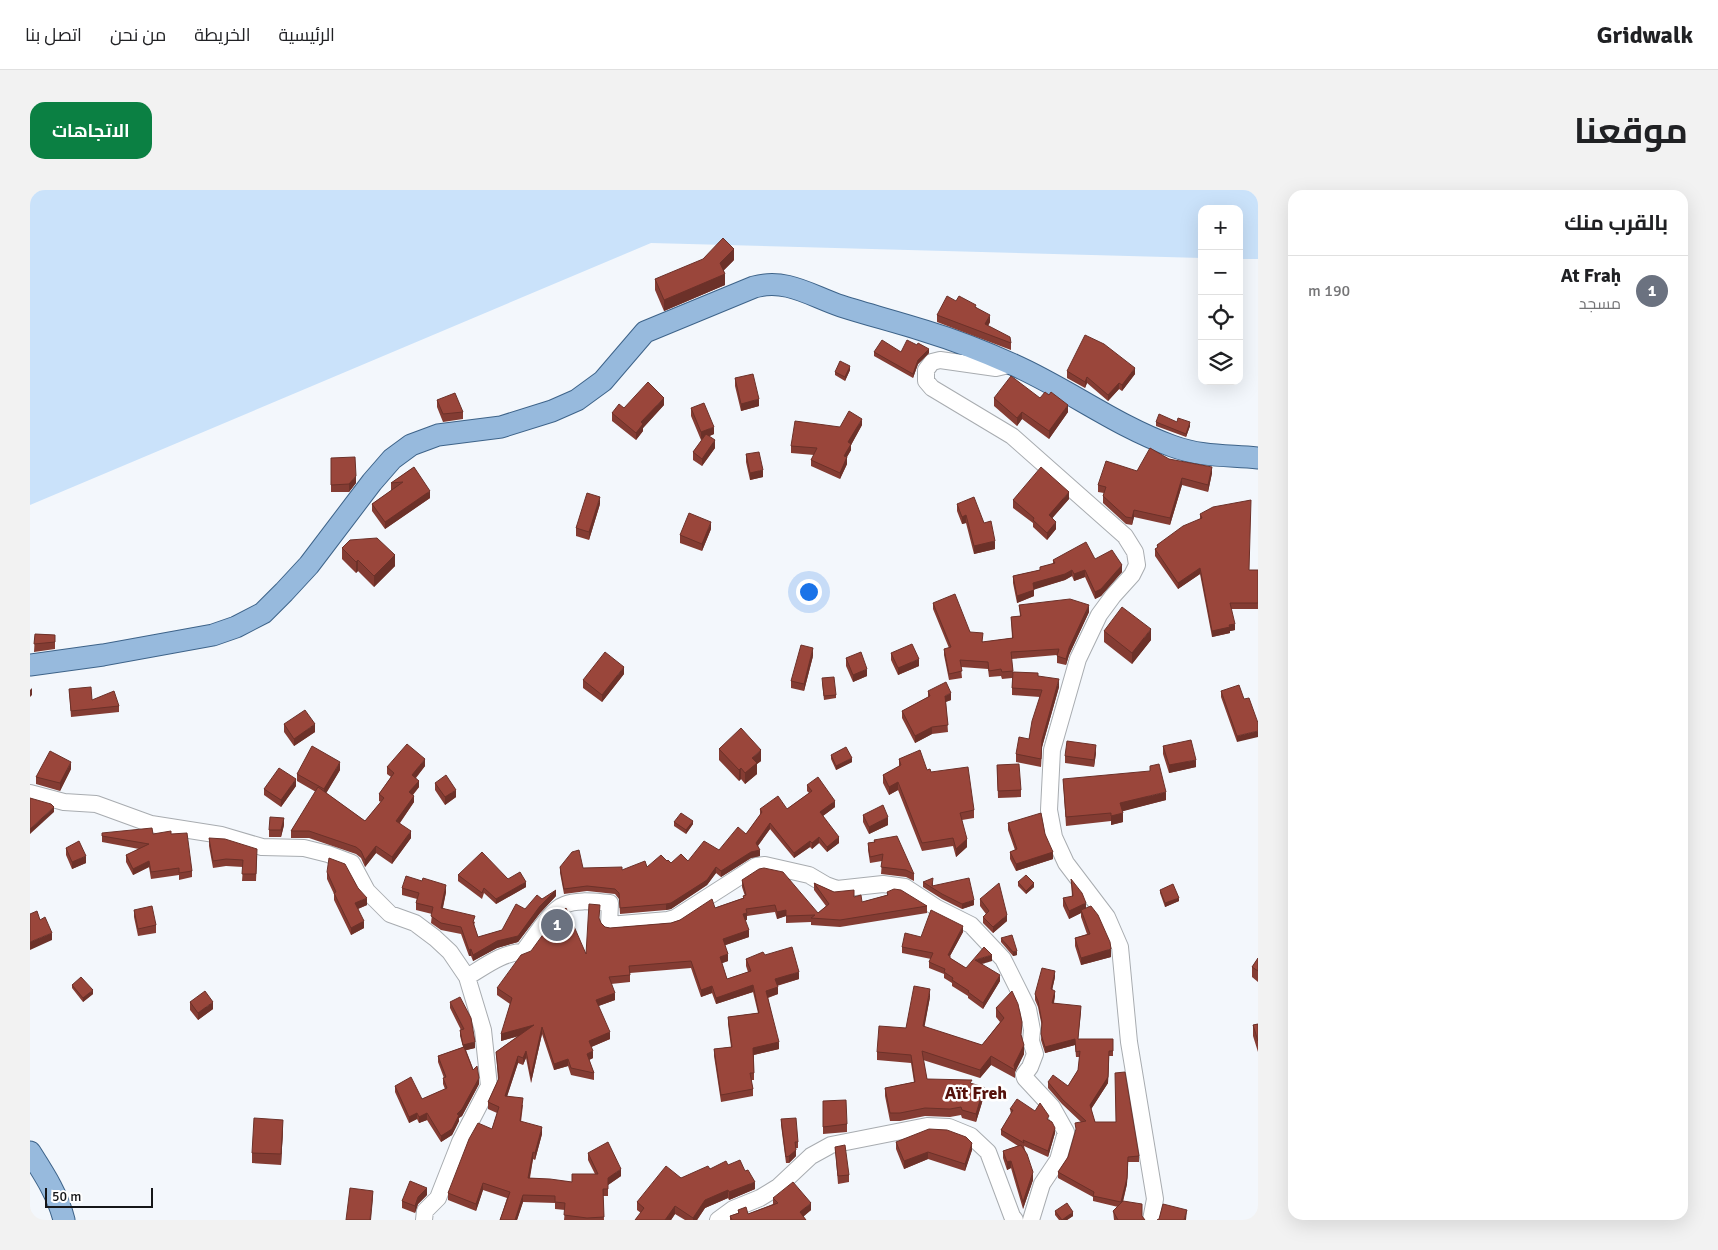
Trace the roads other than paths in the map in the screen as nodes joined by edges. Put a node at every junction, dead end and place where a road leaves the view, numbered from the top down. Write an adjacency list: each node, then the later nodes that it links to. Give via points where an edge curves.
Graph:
1 (1013, 364): 2 (main road, via 1055,384 1143,435 1173,447 1204,455); 3 (main road, via 926,331 841,306 795,288 777,284 754,286 645,332 603,381 576,400 552,411 501,426 438,435 411,445 392,459 372,482 309,565 284,592 262,613 236,627 213,635); 12 (street, via 996,368 940,360 932,362 926,370 926,380 932,388 1012,436 1125,536 1135,552 1137,565 1132,575 1099,615 1078,659 1052,750 1048,810 1054,837 1066,863 1107,917 1120,947 1128,1042 1155,1199)
2 (1258, 458)
3 (30, 665)
4 (30, 793): 5 (street, via 64,802 96,804 151,824 221,835 262,847 304,848 352,863 368,891 390,914 415,923 434,938 450,952)
5 (467, 977): 8 (street, via 483,1030 489,1086 460,1142 438,1198 425,1211); 11 (street, via 506,955 523,952 551,915 563,905 610,903 609,925 668,920 756,866 765,865 809,875 837,889 883,884 905,887 971,925 1003,960 1028,1009 1035,1054 1024,1075 1052,1107 1066,1132 1058,1160 1042,1184)
6 (30, 1152): 7 (main road, via 48,1179)
7 (64, 1220)
8 (424, 1220)
9 (718, 1220): 10 (street, via 733,1209 760,1198 811,1156 832,1145 927,1126 949,1127 971,1136 988,1152)
10 (1015, 1220)
11 (1031, 1220)
12 (1151, 1220)

